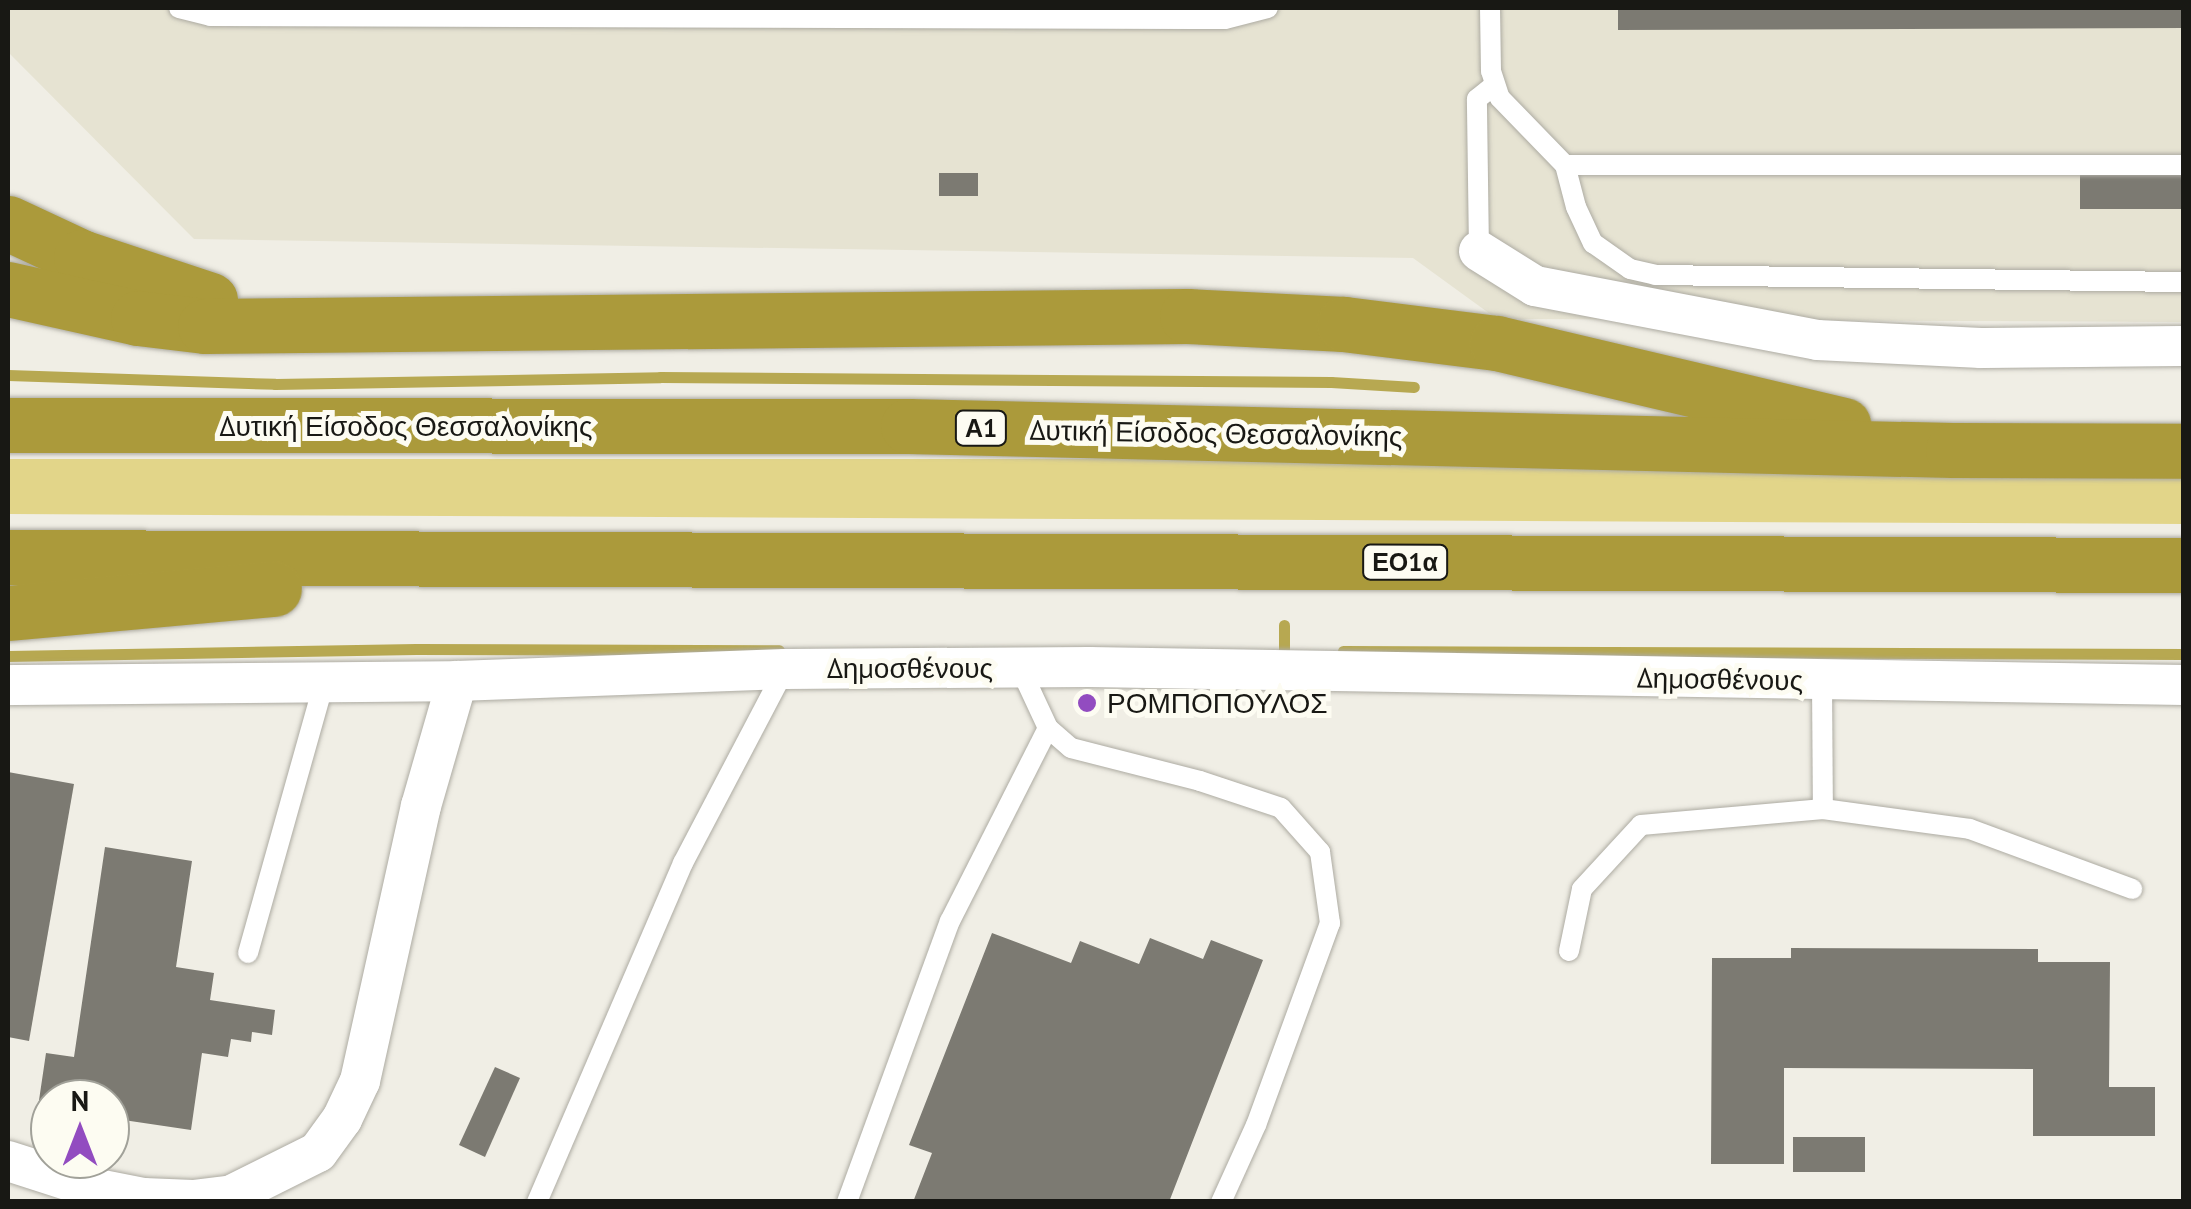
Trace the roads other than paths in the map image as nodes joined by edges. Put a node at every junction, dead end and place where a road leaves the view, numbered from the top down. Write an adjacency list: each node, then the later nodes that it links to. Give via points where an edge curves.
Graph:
1 (179, 8): 2 (lane, via 210,16 1166,18 1225,18)
2 (1268, 8)
3 (1490, 8): 4 (lane)
4 (1494, 85): 6 (lane, via 1508,110); 8 (lane, via 1477,100)
5 (2184, 165): 6 (lane)
6 (1565, 166): 9 (lane, via 1593,243 1613,261 1655,274)
7 (8, 223): 11 (highway, via 144,281 274,314)
8 (1480, 251): 12 (street, via 1535,286 1816,340 1981,348)
9 (2184, 282)
10 (8, 289): 11 (highway, via 205,326)
11 (342, 323): 14 (highway, via 1187,316 1344,324 1497,343)
12 (2184, 346)
13 (8, 426): 14 (highway, Δυτική Είσοδος Θεσσαλονίκης / Α1, via 908,426)
14 (1954, 450): 15 (highway, Δυτική Είσοδος Θεσσαλονίκης)
15 (2184, 450)
16 (8, 557): 17 (highway)
17 (626, 559): 18 (highway, ΕΟ1α); 19 (highway)
18 (2184, 565)
19 (8, 612)
20 (1020, 668): 21 (street, Δημοσθένους); 23 (street, Δημοσθένους); 27 (lane)
21 (785, 669): 22 (street, Δημοσθένους); 33 (lane, via 683,863)
22 (457, 681): 24 (street, Δημοσθένους); 32 (street, via 420,806 360,1081 318,1152 232,1195 193,1200 92,1188)
23 (1822, 681): 25 (street, Δημοσθένους); 28 (lane)
24 (324, 682): 26 (street, Δημοσθένους); 31 (lane)
25 (2184, 684)
26 (8, 685)
27 (1048, 728): 34 (lane, via 950,921); 35 (lane, via 1071,748 1280,808 1320,852 1330,922)
28 (1823, 809): 29 (lane, via 1970,829); 30 (lane, via 1641,825 1582,888)
29 (2132, 888)
30 (1569, 952)
31 (248, 953)
32 (8, 1161)
33 (536, 1202)
34 (847, 1202)
35 (1221, 1202)

